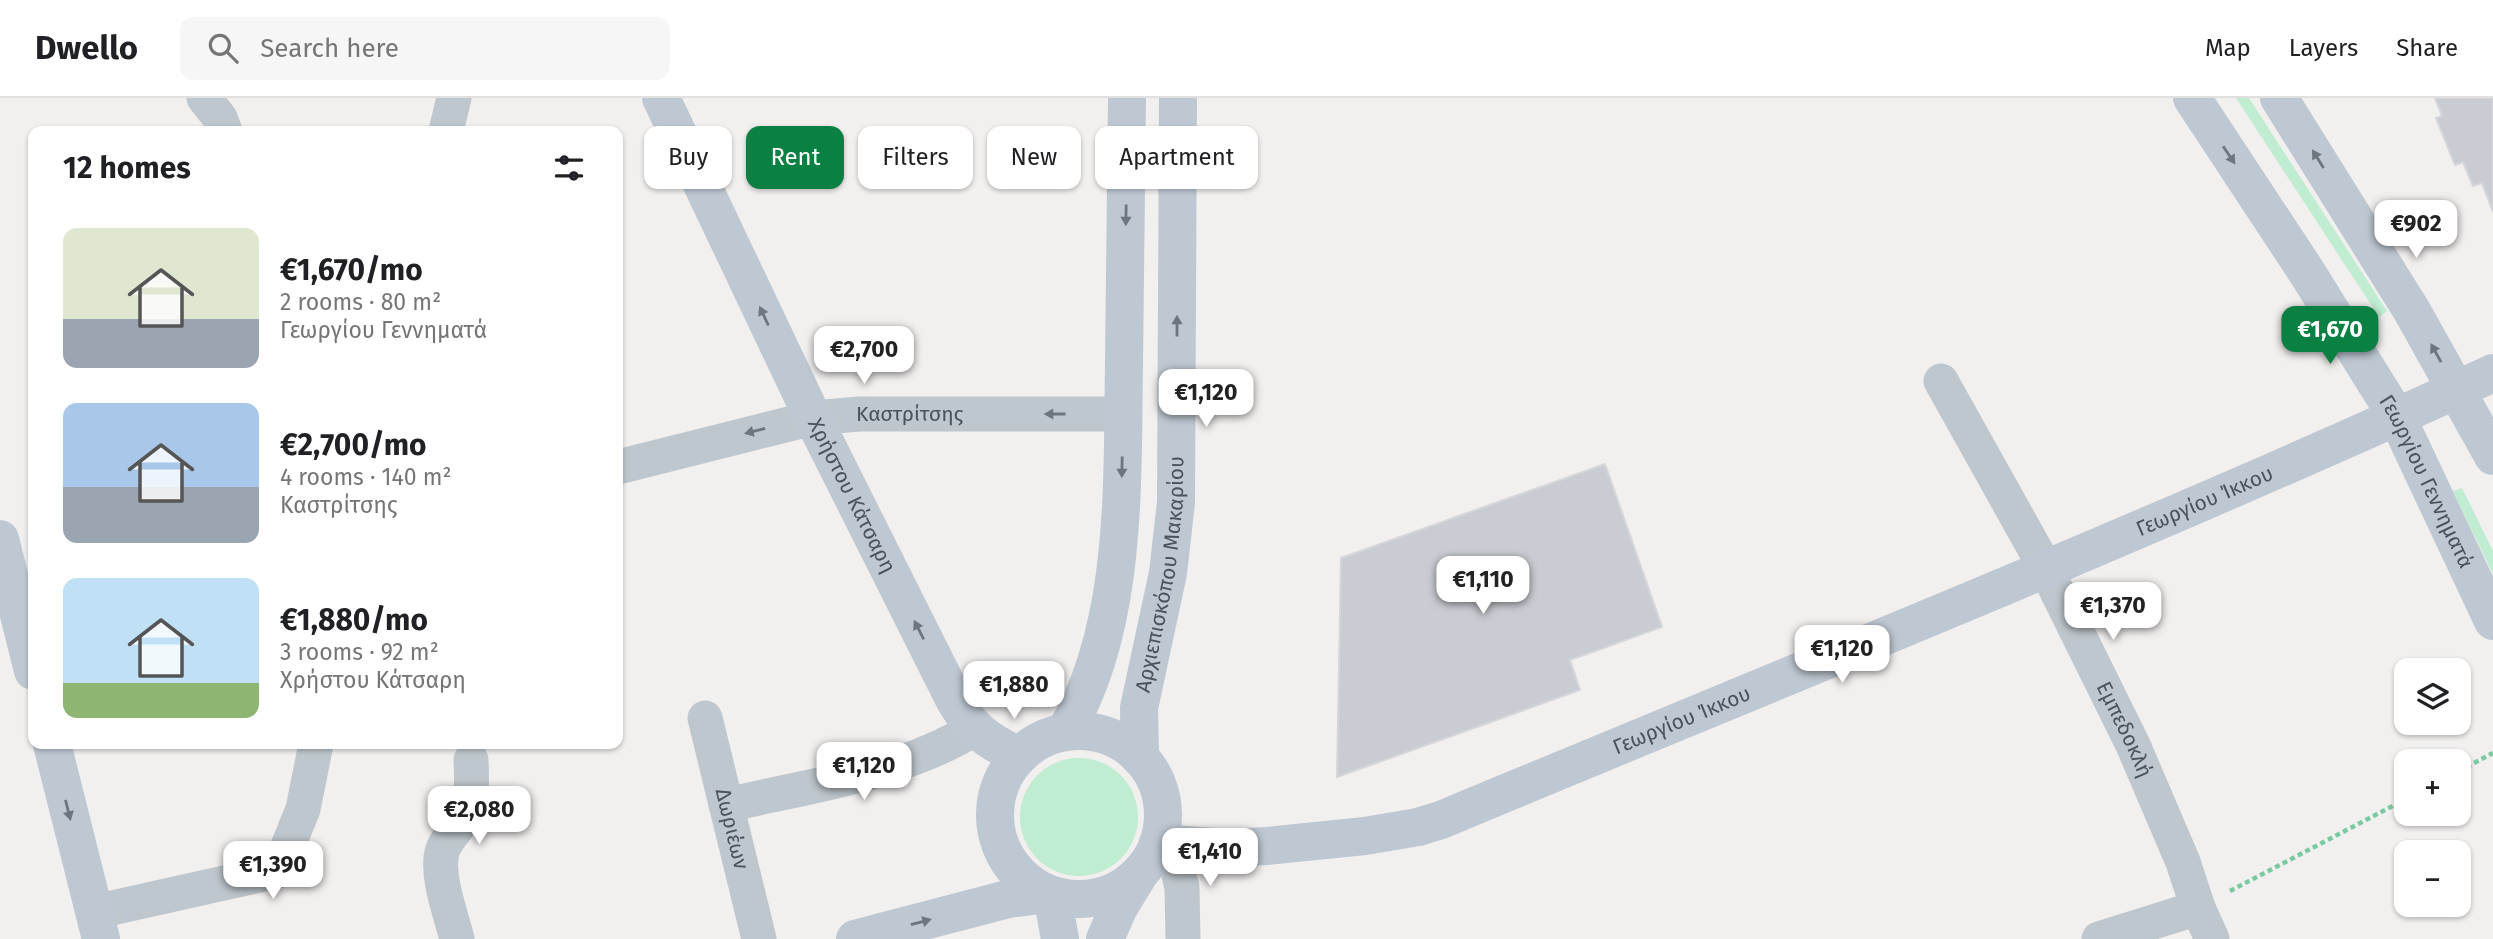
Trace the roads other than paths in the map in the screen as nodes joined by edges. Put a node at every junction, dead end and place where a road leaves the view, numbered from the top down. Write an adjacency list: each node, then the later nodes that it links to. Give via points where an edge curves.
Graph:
1 (454, 98): 7 (street)
2 (661, 98): 13 (main road, Χρήστου Κάτσαρη, one-way to 2)
3 (1127, 98): 11 (main road, Αρχιεπισκόπου Μακαρίου, one-way to 11)
4 (1178, 98): 26 (main road, Αρχιεπισκόπου Μακαρίου, one-way to 4, via 1139,708 1168,573 1176,502)
5 (2192, 98): 12 (main road, Γεωργίου Γεννηματά, one-way to 12)
6 (2279, 98): 10 (main road, one-way to 6)
7 (447, 126)
8 (2493, 373): 10 (main road, Γεωργίου Ίκκου)
9 (1941, 381): 17 (street, Εμπεδοκλή)
10 (2456, 390): 12 (main road, Γεωργίου Ίκκου); 14 (main road)
11 (1123, 414): 13 (street, Καστρίτσης, one-way to 13); 22 (main road, Αρχιεπισκόπου Μακαρίου, one-way to 22, via 1121,522 1111,595 1096,665)
12 (2397, 417): 17 (main road, Γεωργίου Ίκκου); 19 (main road, Γεωργίου Γεννηματά)
13 (813, 418): 15 (street, Καστρίτσης, one-way to 15); 21 (main road, Χρήστου Κάτσαρη, one-way to 13, via 955,701)
14 (2493, 456)
15 (623, 466)
16 (0, 539): 18 (main road)
17 (2045, 567): 29 (main road, Γεωργίου Ίκκου, via 1430,824 1365,836); 31 (street, Εμπεδοκλή, via 2133,746)
18 (26, 614)
19 (2493, 621)
20 (705, 718): 28 (street, Δωριέων)
21 (974, 729): 25 (main road, Χρήστου Κάτσαρη); 28 (street, via 879,769)
22 (1065, 733): 25 (main road, via 1034,744); 26 (main road, via 1093,732 1113,738)
23 (53, 749): 32 (main road, one-way to 32)
24 (315, 749): 32 (street, via 303,809 278,871)
25 (1019, 756): 30 (main road, via 997,793 997,835 1017,872)
26 (1140, 758): 29 (main road, via 1153,773 1163,803)
27 (471, 760): 33 (street, via 472,787 464,818 441,856)
28 (726, 805): 34 (street, Δωριέων)
29 (1156, 854): 30 (main road, via 1127,885 1108,894 1068,899); 37 (main road, via 1119,907); 38 (street, via 1182,888)
30 (1050, 894): 35 (main road, one-way to 30, via 1008,899); 36 (main road)
31 (2205, 924): 39 (street)
32 (98, 925)
33 (457, 939)
34 (759, 939)
35 (855, 939)
36 (1060, 939)
37 (1105, 939)
38 (1183, 939)
39 (2099, 939)

